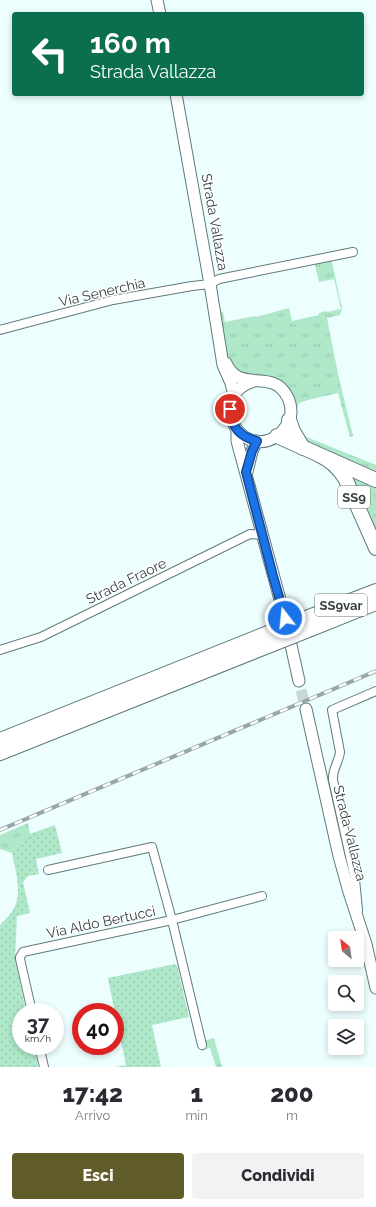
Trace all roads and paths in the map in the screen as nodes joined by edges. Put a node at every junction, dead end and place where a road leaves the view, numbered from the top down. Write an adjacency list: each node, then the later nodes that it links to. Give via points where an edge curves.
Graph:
1 (157, 0): 2 (street)
2 (160, 12)
3 (176, 96): 5 (street, Strada Vallazza)
4 (353, 252): 5 (street, Via Senerchia, via 220,279)
5 (210, 284): 6 (street, Via Senerchia, via 113,300); 7 (street, Strada Vallazza)
6 (0, 330)
7 (222, 356): 8 (street, Strada Vallazza, via 228,368 238,376); 9 (street, Strada Vallazza, via 222,365 233,392)
8 (254, 381): 9 (street, via 240,388); 10 (street, Strada Vallazza, via 268,381 281,388 289,399)
9 (231, 402): 11 (street, Strada Vallazza, via 230,417)
10 (289, 420): 12 (street); 14 (highway)
11 (237, 430): 13 (street, via 243,436); 16 (street, Strada Vallazza, via 237,441)
12 (278, 436): 13 (street); 14 (highway, SS9)
13 (257, 441): 16 (street)
14 (303, 448): 15 (highway, SS9)
15 (325, 457): 17 (highway, SS9); 18 (highway, SS9); 20 (highway, SS9, via 345,478)
16 (246, 472): 19 (street, Strada Vallazza)
17 (376, 473)
18 (376, 480)
19 (262, 535): 26 (street, Strada Vallazza); 30 (street, Strada Fraore, via 250,534 41,637)
20 (376, 548)
21 (376, 585): 24 (highway, via 345,598)
22 (376, 591): 24 (highway, SS9var)
23 (376, 603): 27 (highway, SS9var)
24 (332, 608): 27 (highway, SS9var)
25 (376, 611): 27 (highway)
26 (285, 618)
27 (308, 624): 28 (highway, SS9var, bridge)
28 (270, 639): 34 (highway); 35 (highway)
29 (291, 645): 31 (street)
30 (0, 650)
31 (301, 686)
32 (376, 691): 39 (street, via 332,710 340,752 333,771 333,780 355,879)
33 (306, 709): 39 (street, Strada Vallazza, via 339,856)
34 (0, 740)
35 (0, 753)
36 (48, 870): 38 (street, Via Aldo Bertucci, via 152,847)
37 (259, 897): 38 (street)
38 (172, 920): 42 (street, Via Aldo Bertucci, via 26,951 20,959); 43 (street)
39 (362, 930): 40 (street, Strada Vallazza)
40 (372, 951): 41 (street, Strada Vallazza)
41 (376, 988)
42 (30, 1003)
43 (202, 1045)
44 (41, 1055): 45 (street)
45 (44, 1067)

